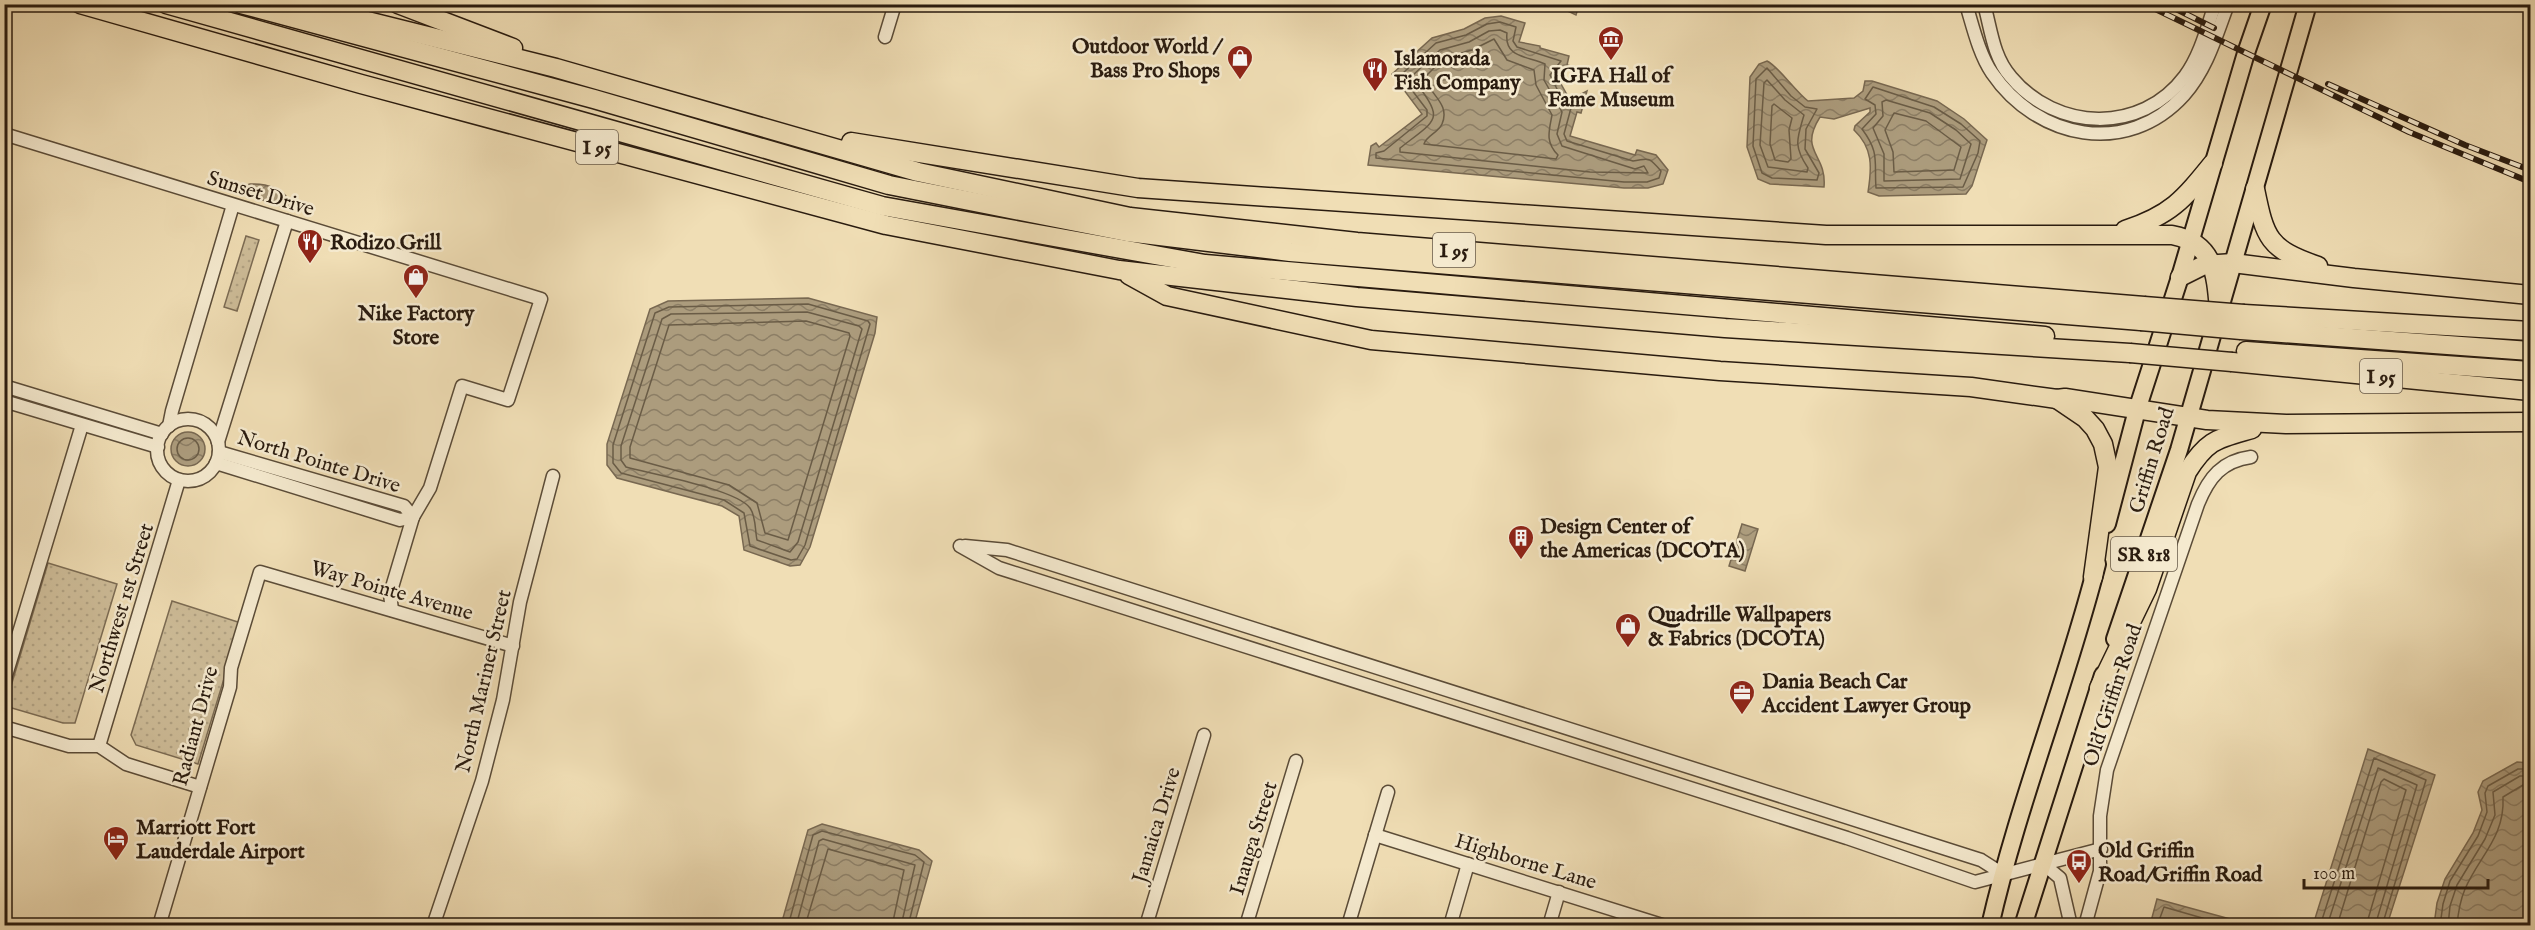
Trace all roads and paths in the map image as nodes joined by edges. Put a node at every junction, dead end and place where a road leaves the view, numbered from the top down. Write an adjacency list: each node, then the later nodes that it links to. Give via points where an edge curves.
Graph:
1 (80, 4): 27 (highway, I 95, via 886,225)
2 (166, 4): 35 (highway, via 882,206 1205,264)
3 (241, 4): 14 (highway)
4 (263, 4): 14 (highway)
5 (299, 4): 16 (highway, I 95)
6 (398, 4): 16 (highway, via 516,48)
7 (895, 4): 15 (street)
8 (1966, 4): 11 (street, via 1991,71 2006,91 2045,122 2094,134 2137,126 2165,112 2183,95 2207,61)
9 (1984, 4): 10 (street, via 1993,42 2010,76 2051,109 2095,120 2139,112 2177,86 2194,60)
10 (2216, 4)
11 (2228, 4)
12 (2263, 4): 19 (main road, Griffin Road / SR 818)
13 (2306, 8): 20 (main road, Griffin Road / SR 818)
14 (310, 23): 32 (highway, via 594,99 889,185 1126,232 1302,253)
15 (885, 38)
16 (556, 68): 17 (highway, I 95)
17 (775, 129): 23 (highway, via 1138,188 1826,235); 32 (highway, I 95, via 918,172 1130,217 1369,243)
18 (4, 134): 21 (street, Sunset Drive)
19 (2213, 164): 23 (highway, via 2167,213); 24 (main road, Griffin Road / SR 818)
20 (2255, 189): 25 (main road, Griffin Road / SR 818); 29 (highway, via 2260,219 2281,250)
21 (233, 205): 22 (street, Sunset Drive); 48 (street)
22 (287, 221): 50 (street); 54 (street, Sunset Drive, via 541,299 508,400 462,386 430,488)
23 (2109, 235): 24 (highway, via 2172,235)
24 (2190, 239): 26 (highway); 28 (main road, Griffin Road / SR 818)
25 (2233, 263): 26 (highway); 29 (highway); 31 (main road, Griffin Road / SR 818)
26 (2212, 264): 28 (highway); 31 (highway)
27 (1119, 270): 35 (highway, I 95, via 1357,297 1725,328); 41 (highway, via 1167,296 1371,340 1720,371 1971,387)
28 (2180, 276): 43 (main road, Griffin Road / SR 818)
29 (2354, 278): 30 (highway)
30 (2530, 295)
31 (2219, 310): 44 (main road, Griffin Road / SR 818)
32 (2143, 314): 33 (highway, I 95, bridge)
33 (2243, 322): 34 (highway, I 95); 36 (highway)
34 (2530, 331)
35 (2132, 348): 37 (highway, I 95, bridge)
36 (2530, 351)
37 (2234, 356): 38 (highway); 40 (highway, I 95)
38 (2530, 371)
39 (4, 386): 48 (street)
40 (2530, 391)
41 (2056, 399): 43 (highway); 56 (highway, via 2090,423 2105,451 2108,467)
42 (4, 401): 47 (street)
43 (2137, 410): 44 (highway); 56 (main road, Griffin Road / SR 818)
44 (2188, 419): 46 (highway); 60 (main road, Griffin Road / SR 818)
45 (2530, 422): 46 (highway)
46 (2266, 423): 60 (highway, via 2212,442 2187,472 2147,589)
47 (82, 425): 49 (street); 59 (street)
48 (166, 430): 49 (street); 50 (street, via 178,421 198,421 214,433)
49 (158, 447): 53 (street, via 160,463)
50 (218, 452): 53 (street, via 205,477); 54 (street, North Pointe Drive, via 400,520)
51 (2251, 457): 68 (street, Old Griffin Road, via 2219,469 2198,504 2107,770 2100,816)
52 (553, 476): 58 (street, North Mariner Street, via 520,602)
53 (179, 480): 63 (street, Northwest 1st Street)
54 (413, 517): 57 (street, via 390,594)
55 (260, 572): 57 (street, Way Pointe Avenue); 65 (street, Radiant Drive)
56 (2093, 577): 71 (main road, Griffin Road / SR 818, via 2070,665)
57 (392, 610): 58 (street, Way Pointe Avenue)
58 (513, 646): 75 (street, North Mariner Street, via 482,780)
59 (4, 682)
60 (2099, 688): 69 (main road, Griffin Road / SR 818)
61 (4, 727): 63 (street, via 69,746)
62 (1204, 735): 76 (street, Jamaica Drive)
63 (99, 747): 65 (street, via 126,764)
64 (1296, 761): 77 (street, Inauga Street)
65 (200, 787): 74 (street, Radiant Drive)
66 (1388, 792): 67 (street)
67 (1375, 835): 70 (street, Highborne Lane); 78 (street)
68 (2101, 849): 69 (street); 86 (street, Old Griffin Road, via 2100,871)
69 (2042, 863): 71 (street); 84 (main road, Griffin Road / SR 818); 85 (street, via 2054,870 2062,882)
70 (1468, 864): 72 (street, Highborne Lane); 79 (street)
71 (2003, 874): 71 (street, via 1981,860 1007,550 960,546 999,568 1975,882); 82 (main road); 83 (main road, Griffin Road / SR 818)
72 (1559, 892): 73 (street, Highborne Lane); 80 (street)
73 (1648, 923): 81 (street, Highborne Lane)
74 (159, 926)
75 (433, 926)
76 (1146, 926)
77 (1246, 926)
78 (1348, 926)
79 (1450, 926)
80 (1549, 926)
81 (1665, 926)
82 (1979, 926)
83 (1990, 926)
84 (2024, 926)
85 (2071, 926)
86 (2085, 926)

